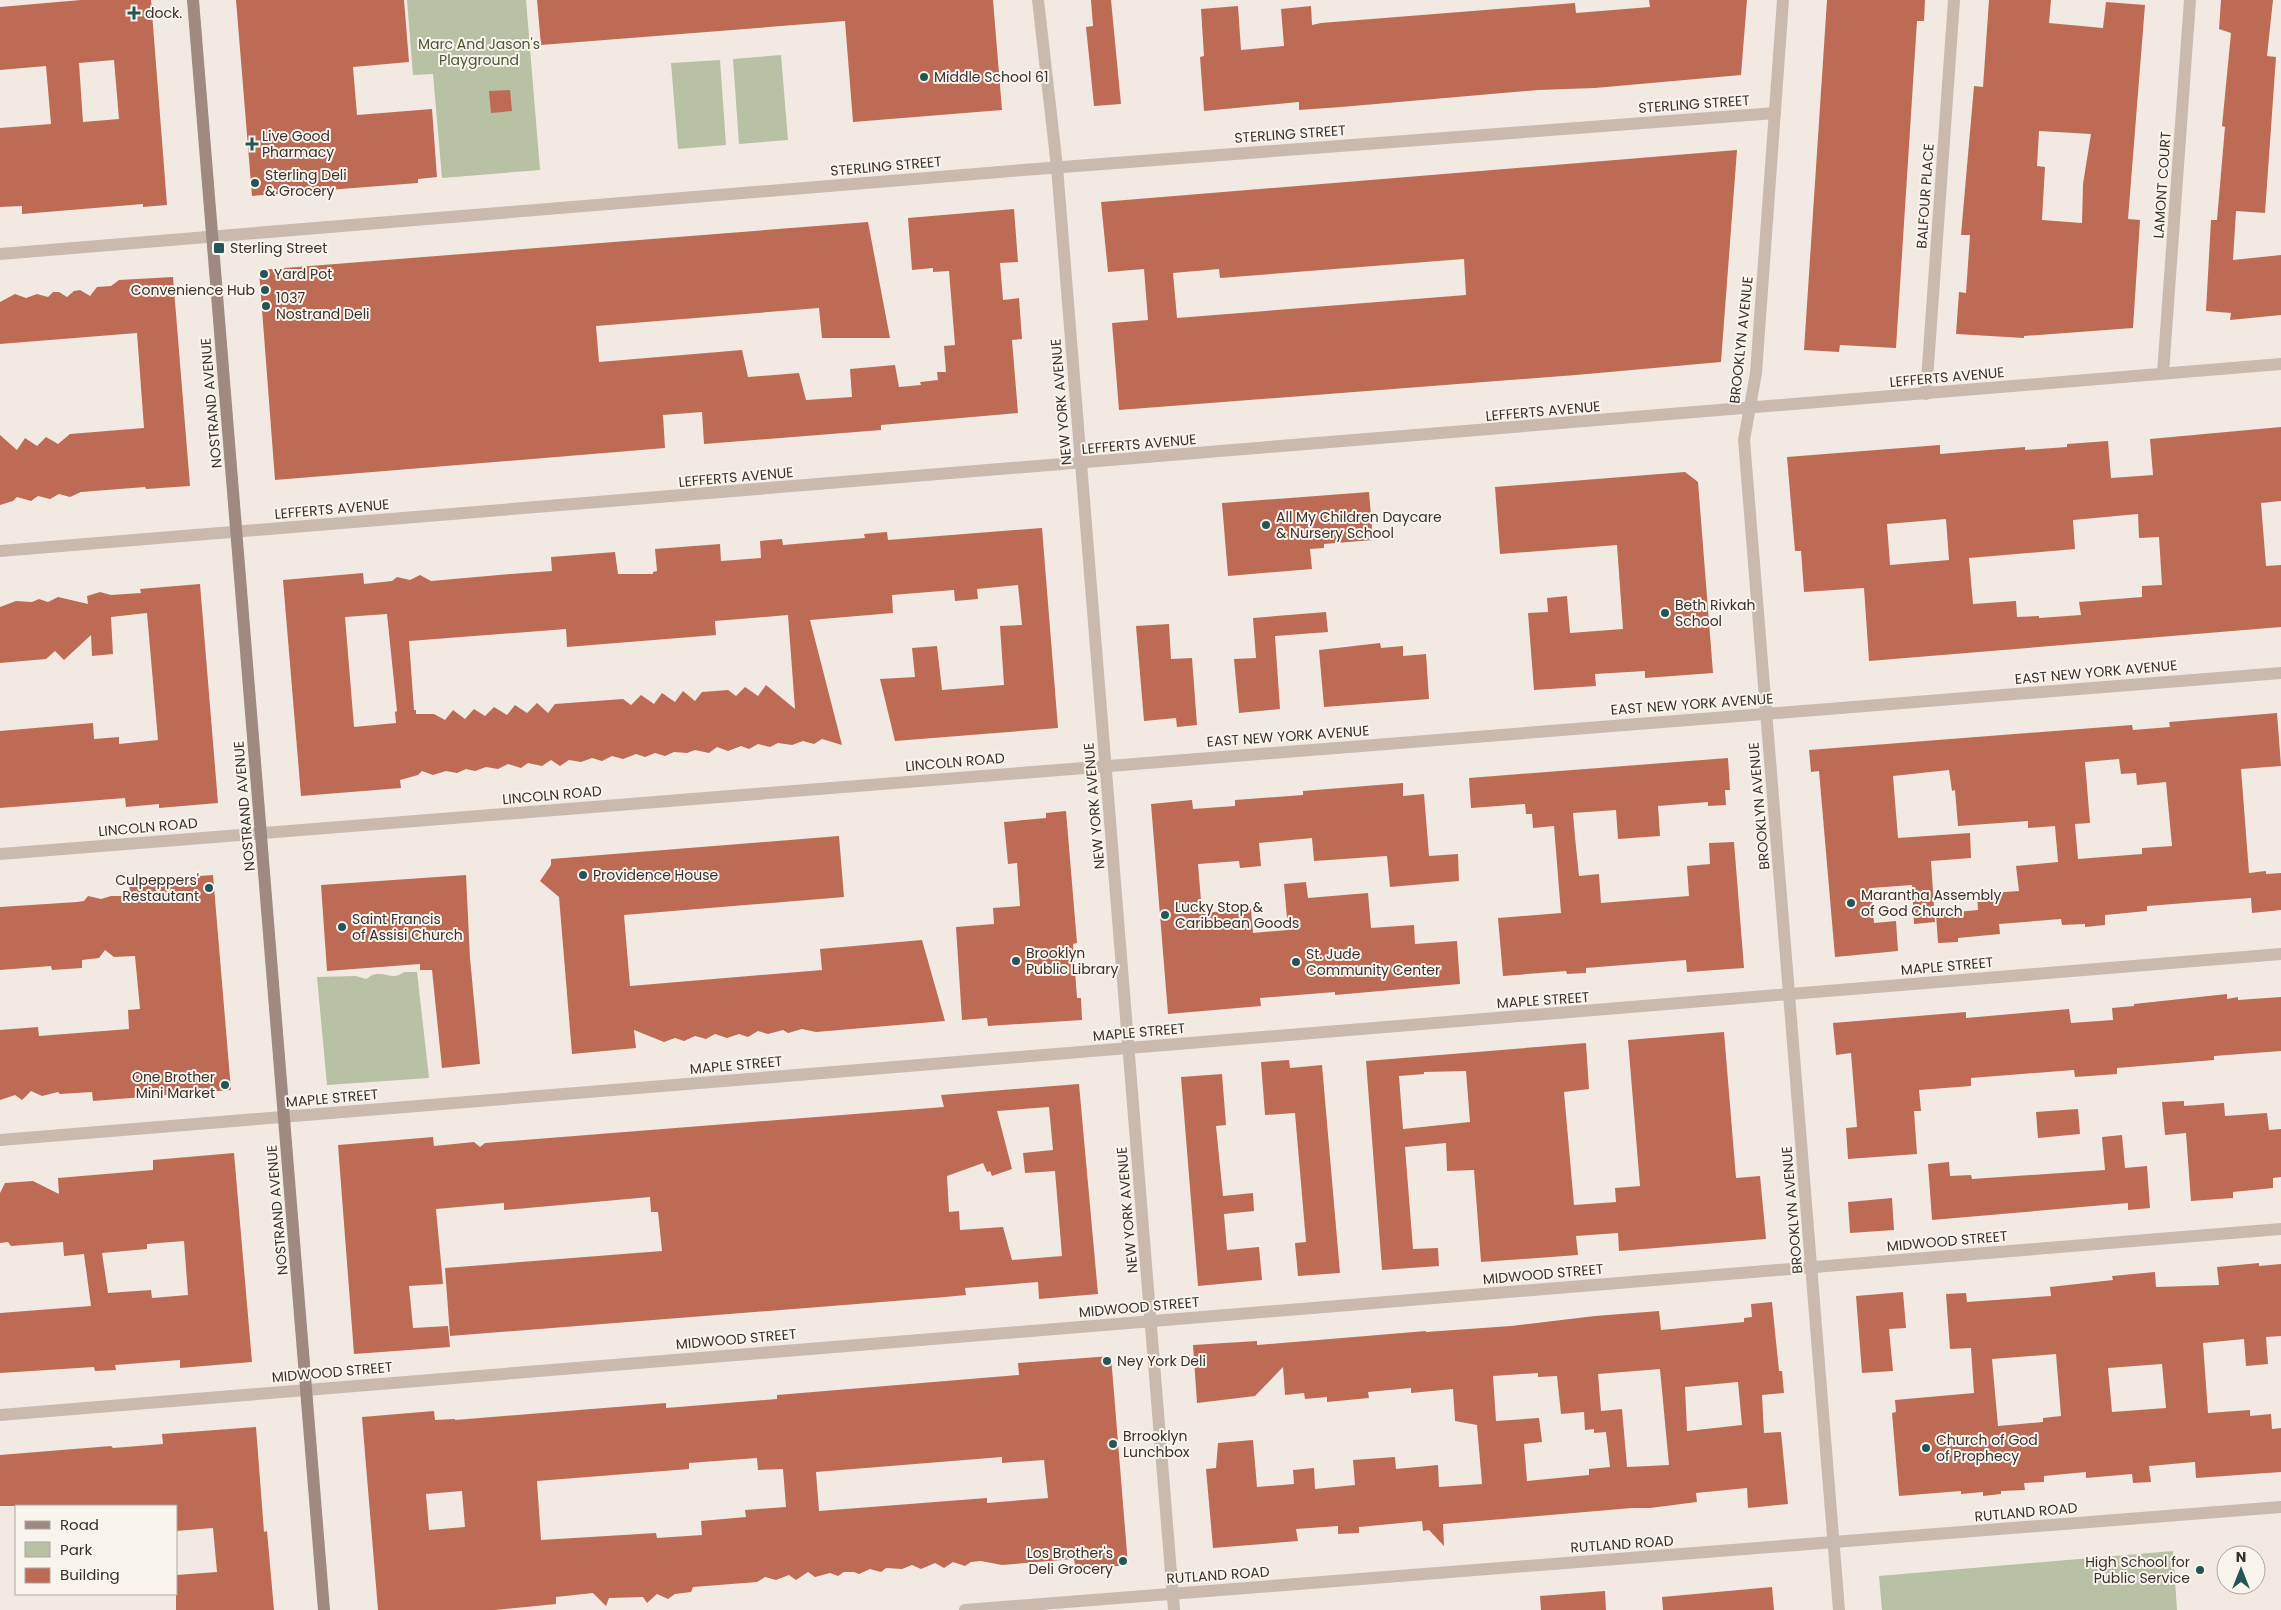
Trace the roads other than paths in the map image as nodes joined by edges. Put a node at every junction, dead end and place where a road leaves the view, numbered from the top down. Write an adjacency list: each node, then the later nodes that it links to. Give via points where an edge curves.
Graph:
1 (193, 0): 8 (main road, NOSTRAND AVENUE)
2 (1038, 0): 7 (street, NEW YORK AVENUE)
3 (1783, 0): 6 (street, BROOKLYN AVENUE)
4 (1954, 0): 12 (street, BALFOUR PLACE)
5 (2190, 0): 11 (street, LAMONT COURT)
6 (1775, 112): 7 (street, STERLING STREET); 13 (street, BROOKLYN AVENUE, via 1756,373)
7 (1057, 167): 8 (street, STERLING STREET); 14 (street, NEW YORK AVENUE)
8 (212, 236): 9 (street, STERLING STREET); 15 (main road, NOSTRAND AVENUE)
9 (0, 254)
10 (2281, 364): 11 (street, LEFFERTS AVENUE)
11 (2163, 373): 12 (street, LEFFERTS AVENUE)
12 (1926, 394): 13 (street, LEFFERTS AVENUE)
13 (1750, 409): 14 (street, LEFFERTS AVENUE); 18 (street, BROOKLYN AVENUE, via 1744,440)
14 (1081, 464): 15 (street, LEFFERTS AVENUE); 19 (street, NEW YORK AVENUE)
15 (236, 532): 16 (street, LEFFERTS AVENUE); 20 (main road, NOSTRAND AVENUE)
16 (0, 552)
17 (2281, 672): 18 (street, EAST NEW YORK AVENUE)
18 (1767, 714): 19 (street, EAST NEW YORK AVENUE); 23 (street, BROOKLYN AVENUE)
19 (1106, 765): 20 (street, LINCOLN ROAD); 24 (street, NEW YORK AVENUE)
20 (261, 833): 21 (street, LINCOLN ROAD); 25 (main road, NOSTRAND AVENUE)
21 (0, 854)
22 (2281, 954): 23 (street, MAPLE STREET)
23 (1790, 994): 24 (street, MAPLE STREET); 28 (street, BROOKLYN AVENUE)
24 (1128, 1048): 25 (street, MAPLE STREET); 29 (street, NEW YORK AVENUE)
25 (285, 1118): 26 (street, MAPLE STREET); 30 (main road, NOSTRAND AVENUE)
26 (0, 1140)
27 (2281, 1229): 28 (street, MIDWOOD STREET)
28 (1812, 1267): 29 (street, MIDWOOD STREET); 33 (street, BROOKLYN AVENUE)
29 (1151, 1321): 30 (street, MIDWOOD STREET); 34 (street, NEW YORK AVENUE)
30 (307, 1390): 31 (street, MIDWOOD STREET); 35 (main road, NOSTRAND AVENUE)
31 (0, 1415)
32 (2281, 1507): 33 (street, RUTLAND ROAD)
33 (1834, 1542): 34 (street, RUTLAND ROAD); 38 (street, BROOKLYN AVENUE)
34 (1173, 1593): 36 (street, RUTLAND ROAD); 37 (street, NEW YORK AVENUE)
35 (324, 1610)
36 (965, 1610)
37 (1174, 1610)
38 (1839, 1610)

